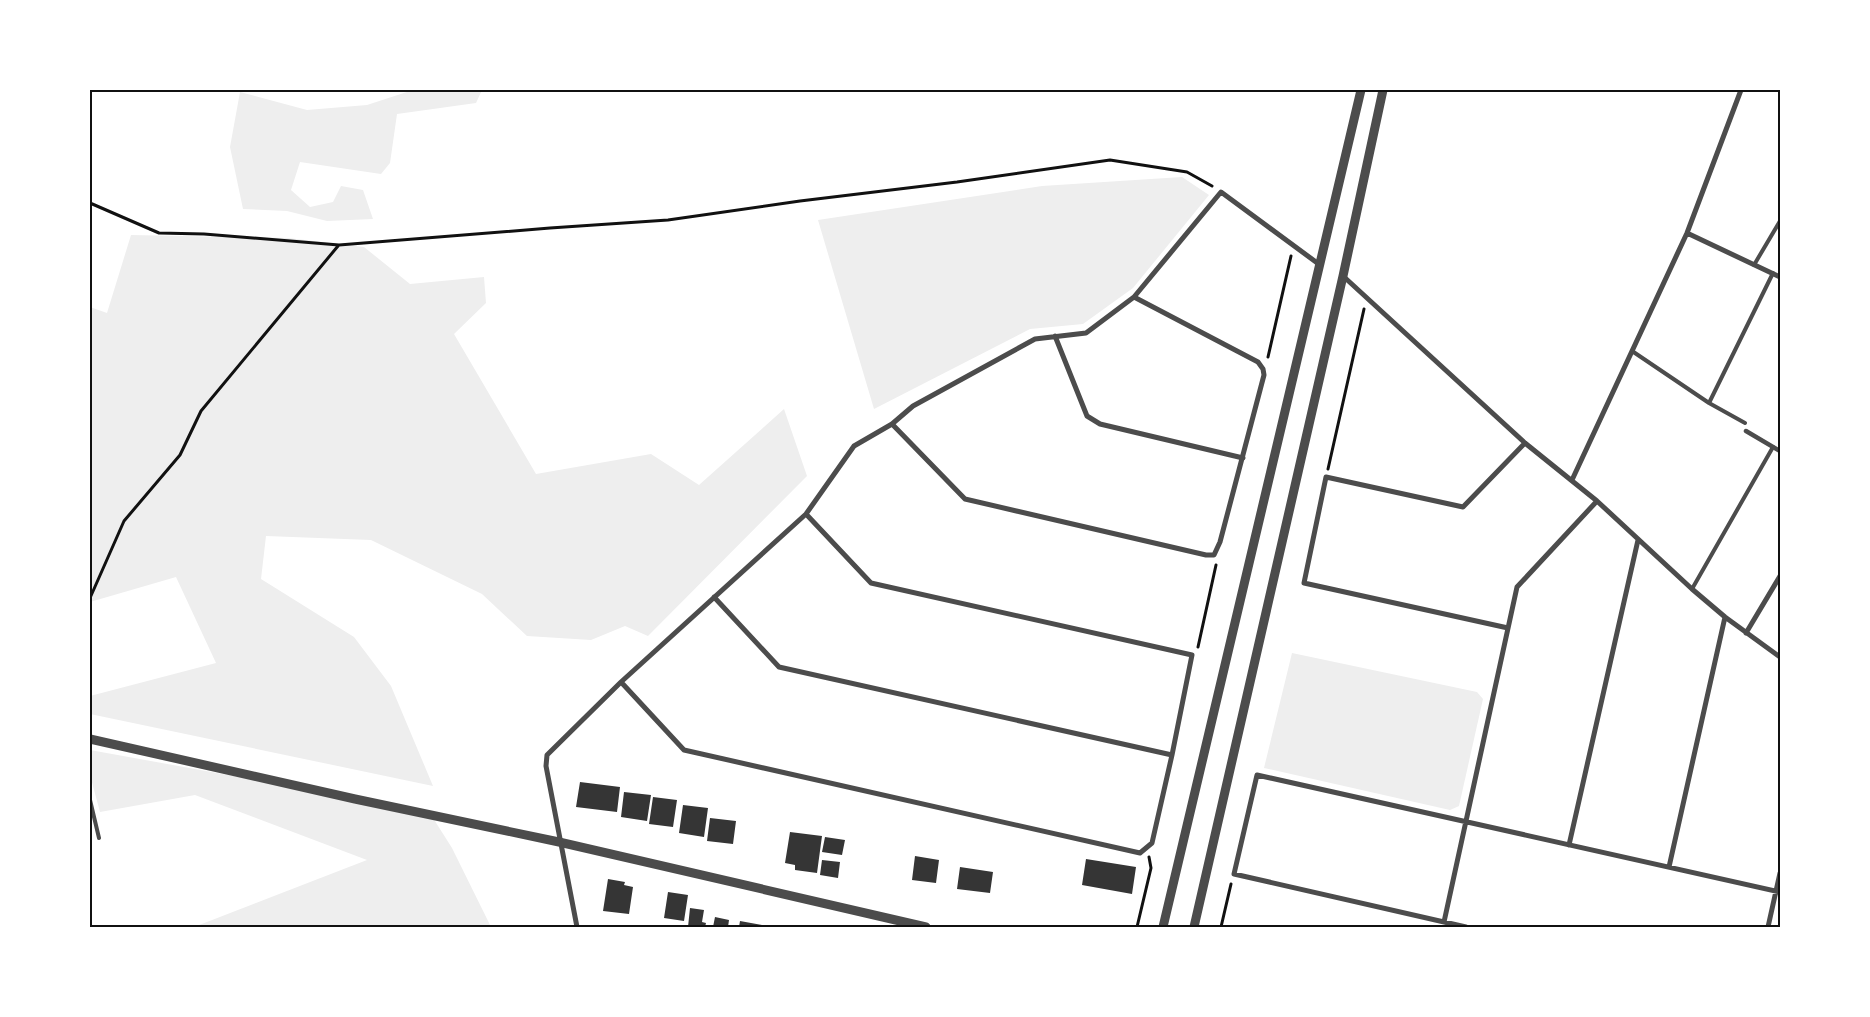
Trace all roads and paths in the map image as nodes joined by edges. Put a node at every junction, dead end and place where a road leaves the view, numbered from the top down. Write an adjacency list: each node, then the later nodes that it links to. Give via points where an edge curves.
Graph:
1 (1361, 90): 11 (street)
2 (1383, 90): 13 (street)
3 (1741, 90): 7 (street)
4 (1221, 192): 8 (path, via 1187,172 1110,160 668,220); 9 (street); 16 (street)
5 (90, 203): 8 (path, via 159,232)
6 (1780, 221): 10 (lane)
7 (1687, 233): 10 (street); 18 (street)
8 (339, 245): 36 (path, via 201,410 180,455 124,522)
9 (1294, 245): 11 (street); 19 (path)
10 (1754, 264): 12 (street)
11 (1320, 265): 60 (street)
12 (1773, 273): 14 (street); 20 (lane)
13 (1343, 276): 15 (street); 61 (street)
14 (1780, 277)
15 (1366, 297): 24 (street); 28 (path)
16 (1134, 298): 17 (street, via 1086,333); 19 (street, via 1258,362)
17 (1055, 336): 22 (street, via 1035,339 913,406); 27 (street, via 1087,416 1093,421)
18 (1632, 352): 20 (lane); 29 (street)
19 (1263, 369): 27 (street)
20 (1709, 403): 21 (lane)
21 (1745, 423)
22 (892, 424): 31 (street, via 854,446); 33 (street, via 965,499)
23 (1746, 431): 25 (street)
24 (1526, 443): 28 (street, via 1463,507); 29 (street)
25 (1773, 447): 26 (street); 35 (lane)
26 (1780, 451)
27 (1242, 458): 33 (street)
28 (1326, 477): 39 (street, via 1304,584)
29 (1572, 480): 30 (street)
30 (1597, 501): 32 (street); 39 (street, via 1518,587)
31 (806, 514): 37 (street); 41 (street, via 871,583)
32 (1638, 540): 35 (street); 50 (street)
33 (1214, 555): 41 (path, via 1216,565 1198,648)
34 (1780, 576): 40 (street)
35 (1692, 589): 38 (street)
36 (90, 598)
37 (714, 598): 43 (street); 45 (street, via 779,667)
38 (1725, 617): 40 (street); 52 (street)
39 (1508, 628): 47 (street)
40 (1746, 633): 42 (street)
41 (1192, 655): 45 (street)
42 (1780, 657)
43 (621, 682): 49 (street, via 547,755); 51 (street, via 684,750 1140,853)
44 (90, 739): 49 (street)
45 (1172, 755): 51 (street, via 1152,843)
46 (90, 800): 48 (lane)
47 (1465, 821): 50 (street); 54 (street, via 1257,775); 56 (street)
48 (99, 838)
49 (559, 842): 57 (street); 58 (street)
50 (1569, 845): 52 (street)
51 (1147, 847): 59 (path, via 1151,868)
52 (1669, 867): 55 (street)
53 (1780, 873): 55 (street)
54 (1234, 874): 56 (street); 62 (path)
55 (1778, 891): 64 (street)
56 (1444, 922): 63 (street)
57 (577, 927)
58 (926, 927)
59 (1137, 927)
60 (1163, 927)
61 (1194, 927)
62 (1221, 927)
63 (1466, 927)
64 (1768, 927)

